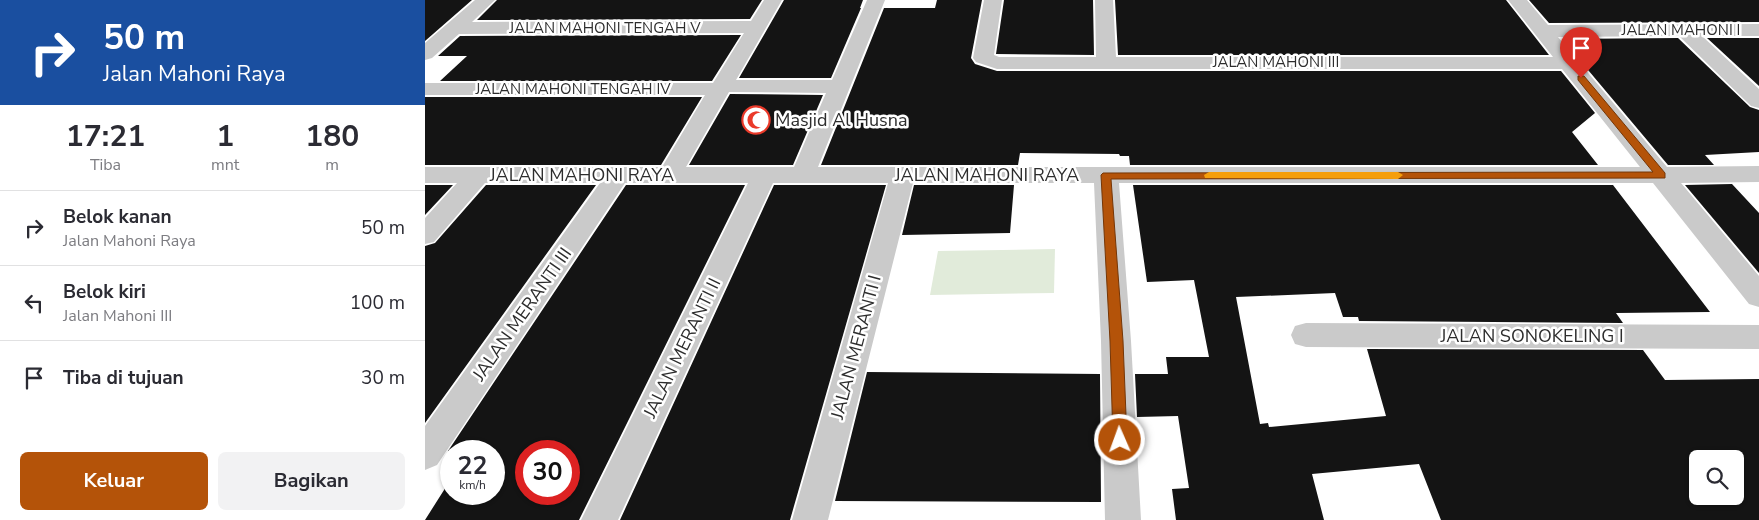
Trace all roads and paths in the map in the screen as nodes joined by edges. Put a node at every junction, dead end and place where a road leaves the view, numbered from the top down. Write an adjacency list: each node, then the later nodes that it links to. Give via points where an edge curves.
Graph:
1 (486, 0): 8 (street)
2 (773, 0): 7 (street)
3 (876, 0): 16 (street)
4 (993, 0): 13 (street, JALAN MAHONI III, via 983,58 997,63)
5 (1104, 0): 13 (street)
6 (1517, 0): 10 (street)
7 (757, 27): 8 (street, JALAN MAHONI TENGAH V); 15 (street)
8 (454, 28): 12 (street)
9 (1759, 30): 11 (street, JALAN MAHONI I)
10 (1543, 31): 11 (street, JALAN MAHONI I); 14 (street)
11 (1685, 31): 18 (street)
12 (425, 54)
13 (1106, 62): 14 (street, JALAN MAHONI III)
14 (1569, 63): 28 (street)
15 (721, 87): 16 (street, JALAN MAHONI TENGAH IV); 17 (street, JALAN MAHONI TENGAH IV); 23 (street)
16 (839, 87): 25 (street)
17 (425, 89)
18 (1759, 101)
19 (1759, 174): 28 (street, JALAN MAHONI RAYA)
20 (425, 175): 21 (street, JALAN MAHONI RAYA)
21 (478, 175): 22 (street, JALAN MAHONI RAYA); 29 (street)
22 (618, 175): 23 (street, JALAN MAHONI RAYA); 33 (street, JALAN MERANTI III)
23 (669, 175): 24 (street, JALAN MAHONI RAYA)
24 (764, 175): 25 (street, JALAN MAHONI RAYA); 34 (street, JALAN MERANTI II)
25 (803, 175): 26 (street, JALAN MAHONI RAYA)
26 (903, 175): 27 (street, JALAN MAHONI RAYA); 35 (street, JALAN MERANTI I)
27 (1106, 175): 28 (street, JALAN MAHONI RAYA); 36 (street)
28 (1661, 176): 30 (street)
29 (425, 235)
30 (1759, 296)
31 (1306, 335): 32 (street, JALAN SONOKELING I)
32 (1759, 338)
33 (425, 454)
34 (599, 520)
35 (810, 520)
36 (1123, 520)

